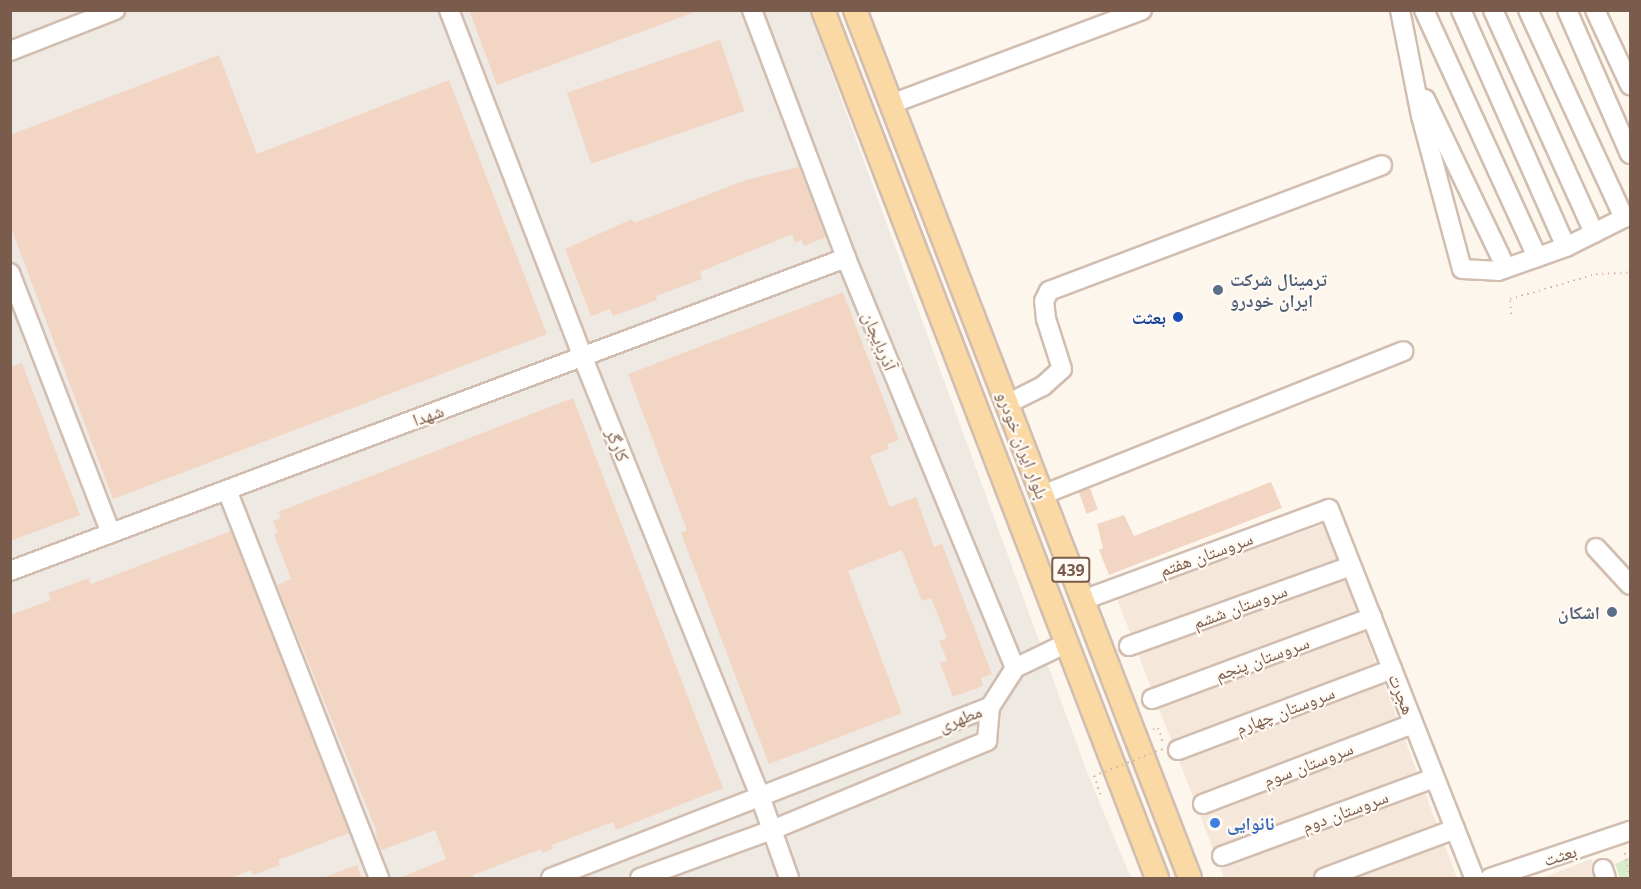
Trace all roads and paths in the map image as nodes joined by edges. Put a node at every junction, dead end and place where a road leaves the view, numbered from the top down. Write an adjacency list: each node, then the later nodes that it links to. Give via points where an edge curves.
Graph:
1 (115, 10): 14 (street)
2 (449, 10): 34 (street, کارگر)
3 (752, 10): 26 (street, آذربایجان)
4 (823, 10): 22 (main road, بلوار ایران خودرو / 439)
5 (855, 10): 17 (main road, بلوار ایران خودرو / 439)
6 (1142, 10): 17 (street)
7 (1400, 10): 15 (street)
8 (1424, 10): 25 (street)
9 (1461, 10): 24 (street)
10 (1493, 10): 23 (street)
11 (1528, 10): 20 (street)
12 (1567, 10): 18 (street)
13 (1595, 10): 16 (street)
14 (10, 51)
15 (1413, 75): 28 (street); 28 (street, via 1462,269 1483,273)
16 (1630, 85)
17 (891, 104): 21 (main road, بلوار ایران خودرو / 439)
18 (1630, 154)
19 (1382, 165): 35 (street, via 1049,291 1044,301 1046,319 1062,369 1043,386)
20 (1627, 217): 23 (street)
21 (937, 223): 22 (main road); 27 (main road, بلوار ایران خودرو / 439)
22 (909, 233): 29 (main road, بلوار ایران خودرو / 439)
23 (1594, 233): 24 (street)
24 (1566, 247): 25 (street)
25 (1537, 257): 28 (street)
26 (846, 258): 34 (street, شهدا); 48 (street, آذربایجان)
27 (952, 262): 29 (main road); 35 (main road, بلوار ایران خودرو / 439)
28 (1506, 268)
29 (924, 272): 46 (main road, بلوار ایران خودرو / 439)
30 (1630, 272): 32 (path, via 1596,274 1510,299)
31 (10, 273): 39 (street)
32 (1511, 314)
33 (1403, 351): 37 (street)
34 (583, 358): 36 (street, شهدا); 57 (street, کارگر)
35 (1007, 404): 37 (main road, بلوار ایران خودرو / 439)
36 (226, 490): 39 (street, شهدا); 64 (street)
37 (1042, 495): 44 (main road, بلوار ایران خودرو / 439)
38 (1329, 509): 41 (street, هجرت); 44 (street, سروستان هفتم)
39 (111, 533): 42 (street, شهدا)
40 (1596, 548): 43 (street)
41 (1351, 566): 45 (street, هجرت); 47 (street, سروستان ششم)
42 (10, 571)
43 (1630, 585)
44 (1083, 600): 69 (main road, بلوار ایران خودرو / 439)
45 (1372, 617): 49 (street, هجرت); 50 (street, سروستان پنجم)
46 (1067, 643): 48 (street); 68 (main road, بلوار ایران خودرو / 439)
47 (1129, 646)
48 (1015, 668): 51 (street)
49 (1392, 669): 52 (street, هجرت); 54 (street, سروستان چهارم)
50 (1152, 699)
51 (990, 706): 57 (street, مطهری); 60 (street, مطهری, via 987,741)
52 (1413, 724): 55 (street, هجرت); 58 (street, سروستان سوم)
53 (1158, 728): 54 (path)
54 (1172, 749): 56 (path, bridge, via 1094,776)
55 (1434, 778): 59 (street, هجرت); 63 (street, سروستان دوم)
56 (1101, 795)
57 (760, 796): 60 (street, کارگر); 65 (street, مطهری)
58 (1203, 804)
59 (1455, 829): 70 (street); 71 (street, هجرت)
60 (772, 830): 66 (street, مطهری); 67 (street, کارگر)
61 (1630, 831): 72 (street, بعثت)
62 (1630, 851): 73 (path, via 1625,854)
63 (1222, 856)
64 (379, 879)
65 (551, 879)
66 (640, 879)
67 (789, 879)
68 (1157, 879)
69 (1190, 879)
70 (1324, 879)
71 (1474, 879)
72 (1490, 879)
73 (1630, 879)

